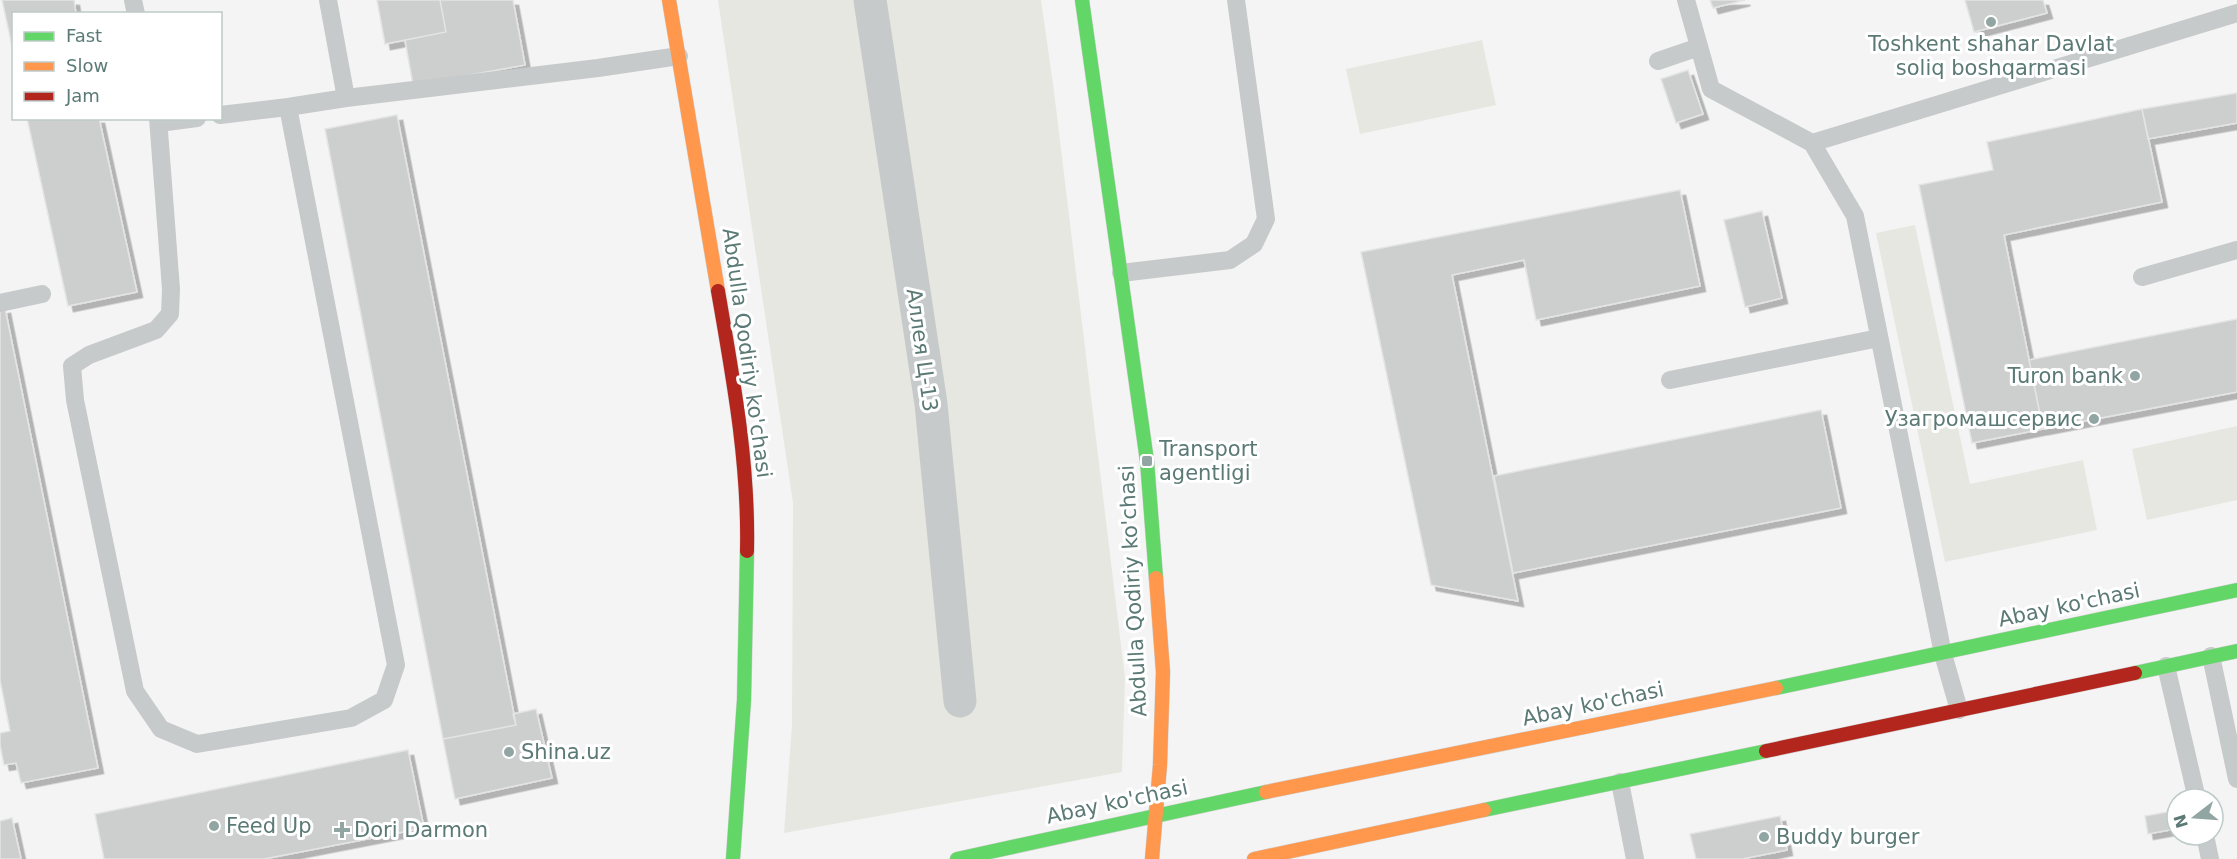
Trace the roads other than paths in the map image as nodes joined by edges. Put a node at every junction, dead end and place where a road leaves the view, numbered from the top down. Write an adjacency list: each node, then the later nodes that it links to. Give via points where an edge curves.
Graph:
1 (327, 0): 11 (lane)
2 (669, 0): 9 (main road, Abdulla Qodiriy ko'chasi)
3 (870, 0): 28 (street, Аллея Ц-13, via 931,404)
4 (1082, 0): 17 (main road, Abdulla Qodiriy ko'chasi)
5 (1236, 0): 17 (lane, via 1266,219 1254,244 1230,260)
6 (1686, 0): 8 (lane)
7 (2237, 13): 15 (lane)
8 (1699, 47): 10 (lane); 15 (lane, via 1711,88)
9 (679, 56): 11 (lane); 34 (main road, Abdulla Qodiriy ko'chasi, via 741,425 748,505 744,700)
10 (1658, 61)
11 (346, 98): 12 (lane)
12 (288, 107): 13 (lane); 14 (lane, via 396,664 384,700 351,718 197,744 161,729 135,691 75,400 72,366 89,355 156,330 170,314)
13 (222, 116)
14 (158, 121)
15 (1812, 142): 21 (lane, via 1855,216)
16 (2237, 250): 18 (lane)
17 (1121, 273): 33 (main road, Abdulla Qodiriy ko'chasi, via 1147,461 1163,672)
18 (2142, 278)
19 (42, 294): 20 (lane)
20 (0, 303)
21 (1879, 338): 22 (lane); 25 (lane)
22 (1670, 380)
23 (2237, 590): 25 (main road, Abay ko'chasi)
24 (2237, 651): 26 (main road)
25 (1943, 654): 29 (lane); 33 (main road, Abay ko'chasi)
26 (2211, 656): 27 (main road); 30 (lane)
27 (2166, 666): 29 (main road); 32 (lane)
28 (960, 701)
29 (1959, 710): 31 (main road)
30 (2237, 779)
31 (1620, 782): 37 (main road); 38 (lane)
32 (2194, 787)
33 (1156, 815): 35 (main road, Abay ko'chasi); 36 (main road, Abdulla Qodiriy ko'chasi)
34 (733, 859)
35 (957, 859)
36 (1152, 859)
37 (1254, 859)
38 (1635, 859)

